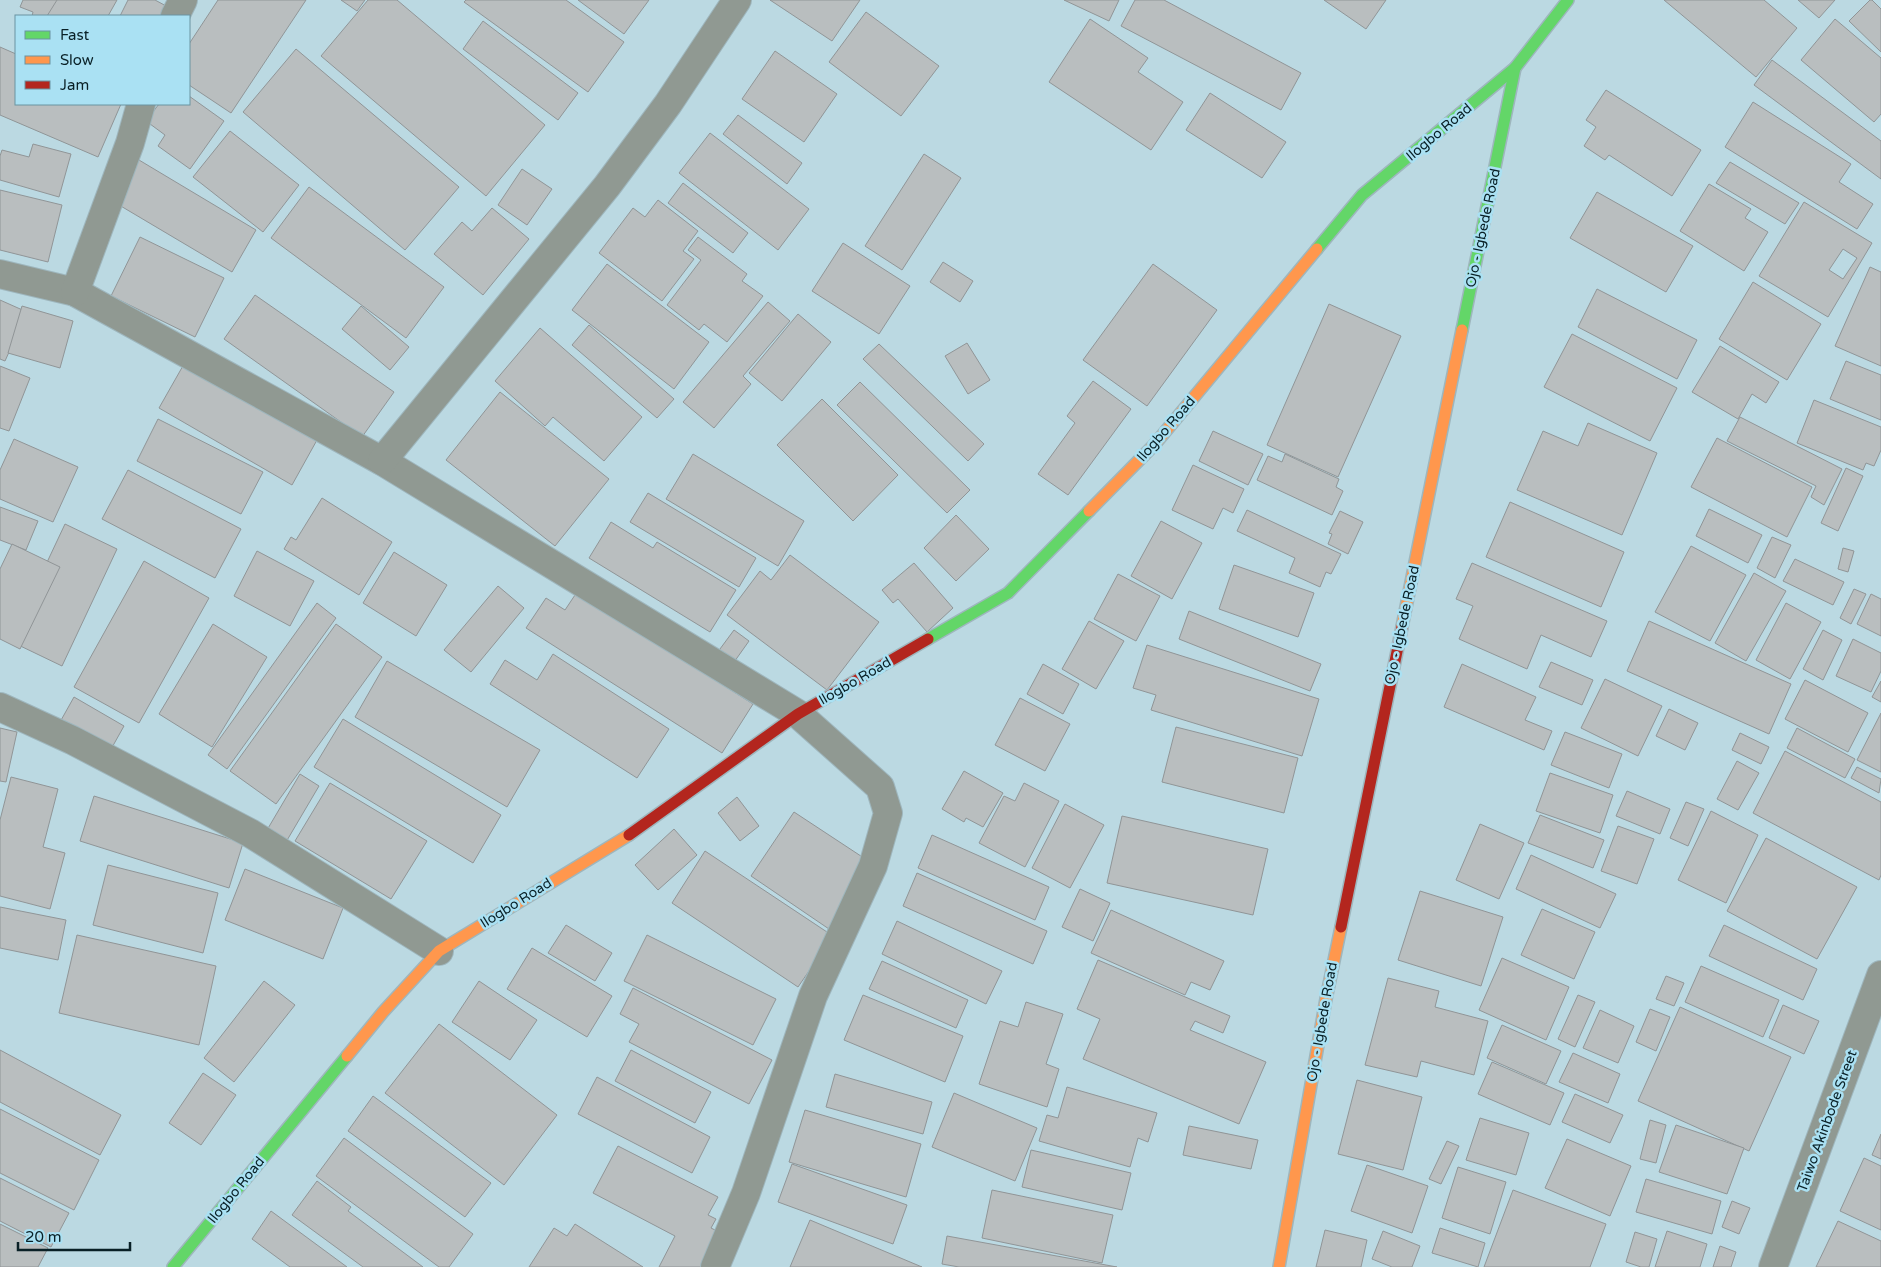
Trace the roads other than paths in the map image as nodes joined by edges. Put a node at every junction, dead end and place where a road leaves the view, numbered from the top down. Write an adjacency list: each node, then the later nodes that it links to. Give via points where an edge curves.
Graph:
1 (183, 0): 4 (street)
2 (738, 0): 9 (street, via 668,104 607,186)
3 (1568, 0): 5 (main road, Ojo - Igbede Road)
4 (176, 15)
5 (1516, 68): 11 (main road, Ilogbo Road, via 1362,195 1156,444 1008,593); 16 (main road, Ojo - Igbede Road, via 1326,999)
6 (141, 105): 8 (street)
7 (0, 274): 8 (street)
8 (75, 292): 9 (street)
9 (382, 461): 11 (street)
10 (0, 707): 12 (street, via 72,740 250,833)
11 (798, 714): 12 (main road, Ilogbo Road, via 630,834); 15 (street, via 880,787 888,813 873,866 813,996 746,1193)
12 (438, 951): 14 (main road, Ilogbo Road, via 383,1012)
13 (1881, 975): 17 (street, Taiwo Akinbode Street)
14 (173, 1267)
15 (715, 1267)
16 (1279, 1267)
17 (1773, 1267)

